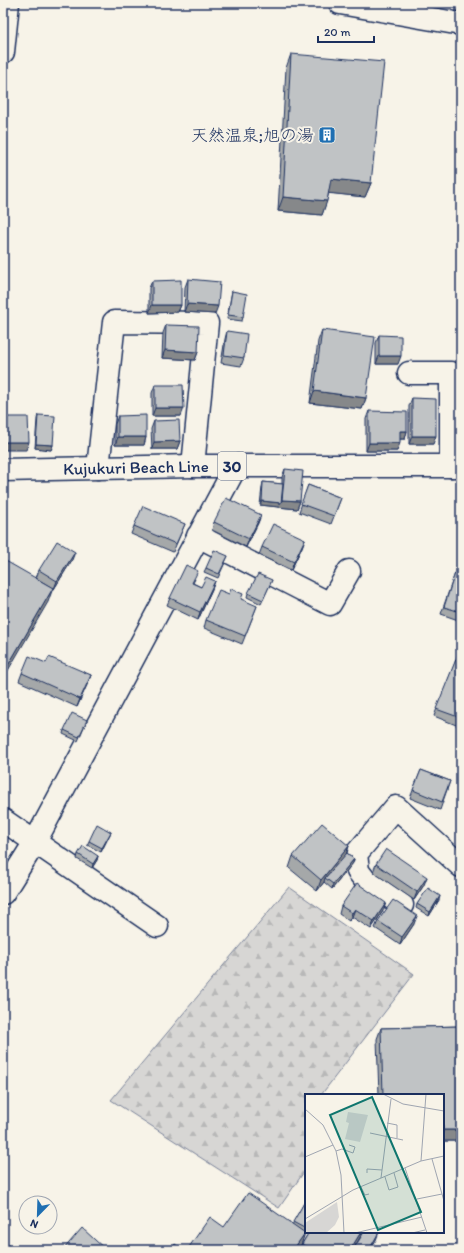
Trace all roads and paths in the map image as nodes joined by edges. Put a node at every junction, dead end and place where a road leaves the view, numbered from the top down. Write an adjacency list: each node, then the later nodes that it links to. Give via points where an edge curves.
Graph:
1 (8, 3): 5 (street)
2 (340, 3): 3 (street)
3 (406, 9): 4 (street)
4 (461, 24)
5 (3, 52)
6 (409, 372): 9 (street, via 451,373)
7 (193, 466): 8 (street, Kujukuri Beach Line / 30); 10 (street, Kujukuri Beach Line / 30); 10 (street, via 207,323 114,322)
8 (236, 466): 9 (street, Kujukuri Beach Line / 30); 12 (street)
9 (456, 466)
10 (98, 468): 11 (street, Kujukuri Beach Line / 30)
11 (3, 470)
12 (198, 536): 13 (street, via 330,604); 15 (street)
13 (349, 571)
14 (3, 820): 15 (street)
15 (35, 842): 17 (street); 19 (street)
16 (461, 866): 18 (street, via 396,808 356,854 358,872 365,880)
17 (3, 893)
18 (402, 905)
19 (157, 926)

